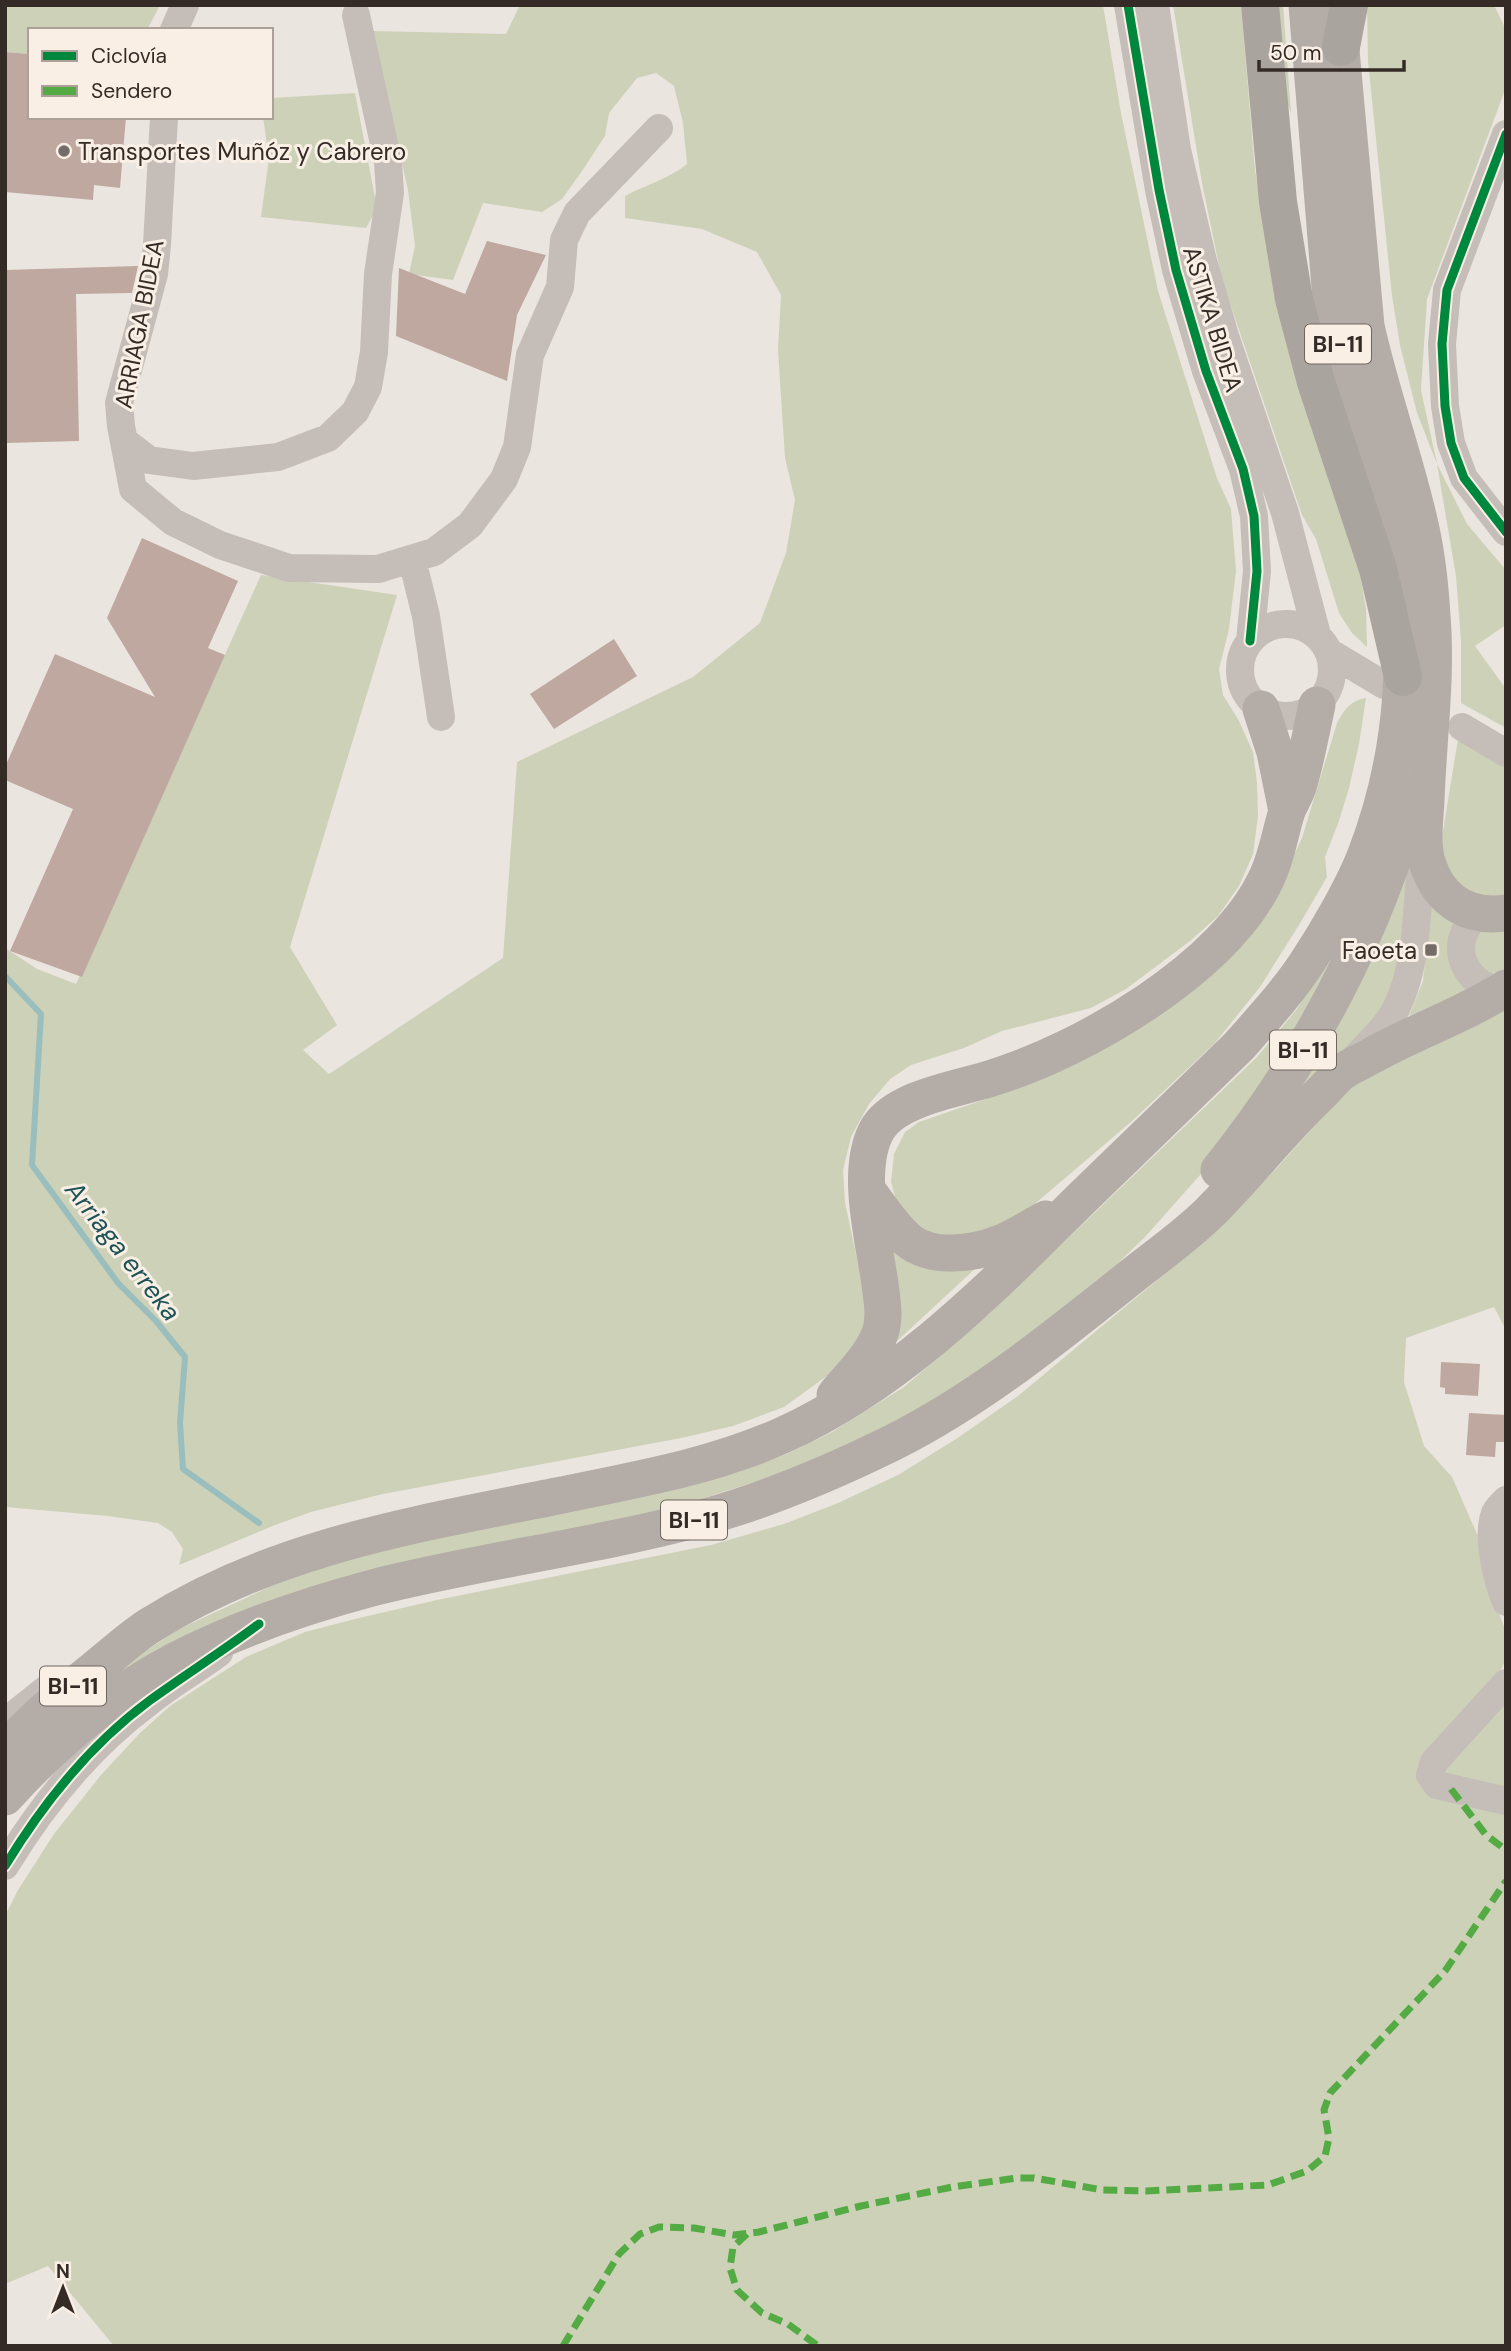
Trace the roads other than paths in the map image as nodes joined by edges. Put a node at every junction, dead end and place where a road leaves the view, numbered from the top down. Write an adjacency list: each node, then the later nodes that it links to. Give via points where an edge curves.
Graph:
1 (185, 5): 9 (street)
2 (1128, 5): 17 (street, ASTIKA BIDEA, via 1176,270 1254,516 1258,571)
3 (1155, 5): 18 (street, ASTIKA BIDEA, via 1177,150 1203,261)
4 (1261, 5): 19 (highway, via 1278,202 1294,299 1316,382 1378,569)
5 (1307, 5): 19 (main road, BI-11, via 1331,299 1340,356 1391,544)
6 (1337, 5): 10 (main road, BI-11)
7 (1349, 5): 10 (highway)
8 (356, 15): 14 (street, via 388,162 390,193 378,274 374,352 368,387 355,412 328,438 278,457 193,466 149,460)
9 (175, 28)
10 (1340, 47): 23 (main road, BI-11, via 1366,326 1418,516)
11 (164, 119): 14 (street, ARRIAGA BIDEA, via 154,274 119,403)
12 (659, 128): 16 (street, via 577,213 564,240 561,287 530,355 517,447 504,480 470,525 434,552)
13 (1506, 135): 15 (street, via 1447,289 1442,344 1451,443 1464,478)
14 (124, 441): 16 (street, ARRIAGA BIDEA, via 133,489 173,522 219,545 289,568 378,569)
15 (1506, 532)
16 (412, 559): 22 (street)
17 (1250, 640): 18 (street, via 1266,628 1293,624); 21 (street, via 1240,675 1251,701)
18 (1323, 643): 20 (street, via 1333,667); 20 (street, via 1384,685)
19 (1403, 677): 31 (main road, BI-11, via 1393,756 1366,855 1308,962 1238,1047)
20 (1324, 694): 21 (street, via 1305,713 1276,715); 25 (main road)
21 (1261, 709): 25 (main road)
22 (441, 717)
23 (1445, 731): 24 (street); 26 (main road); 32 (main road, BI-11, via 1351,962 1282,1085 1197,1197)
24 (1506, 753)
25 (1287, 811): 30 (main road, via 1267,877 1219,945 1166,990 1105,1027 1002,1075 897,1110 879,1127 871,1146)
26 (1425, 841): 27 (main road, via 1426,862 1448,898 1465,910); 29 (street, via 1415,942 1404,990 1395,1011)
27 (1492, 913): 28 (street, via 1465,931 1463,963 1475,980 1489,989)
28 (1504, 990): 29 (main road)
29 (1343, 1072): 32 (main road, via 1207,1215)
30 (867, 1189): 31 (main road, via 911,1242 932,1251 964,1252 999,1244); 33 (main road, via 884,1313 879,1336)
31 (1081, 1200): 33 (main road, BI-11, via 922,1349)
32 (1087, 1311): 36 (main road, BI-11, via 982,1391 895,1441 761,1499 649,1532 376,1587)
33 (816, 1418): 37 (main road, BI-11, via 694,1466 313,1550 223,1586)
34 (1506, 1500): 35 (street, via 1496,1512 1492,1531)
35 (1506, 1602)
36 (259, 1624): 41 (main road, BI-11, via 143,1680 55,1747); 43 (street, via 148,1702 100,1745 47,1804)
37 (147, 1628): 39 (street, via 69,1672); 40 (main road, BI-11, via 54,1701)
38 (1506, 1684): 42 (street, via 1434,1762 1430,1775 1437,1785)
39 (5, 1722)
40 (5, 1751)
41 (5, 1797)
42 (1506, 1801)
43 (5, 1866)

